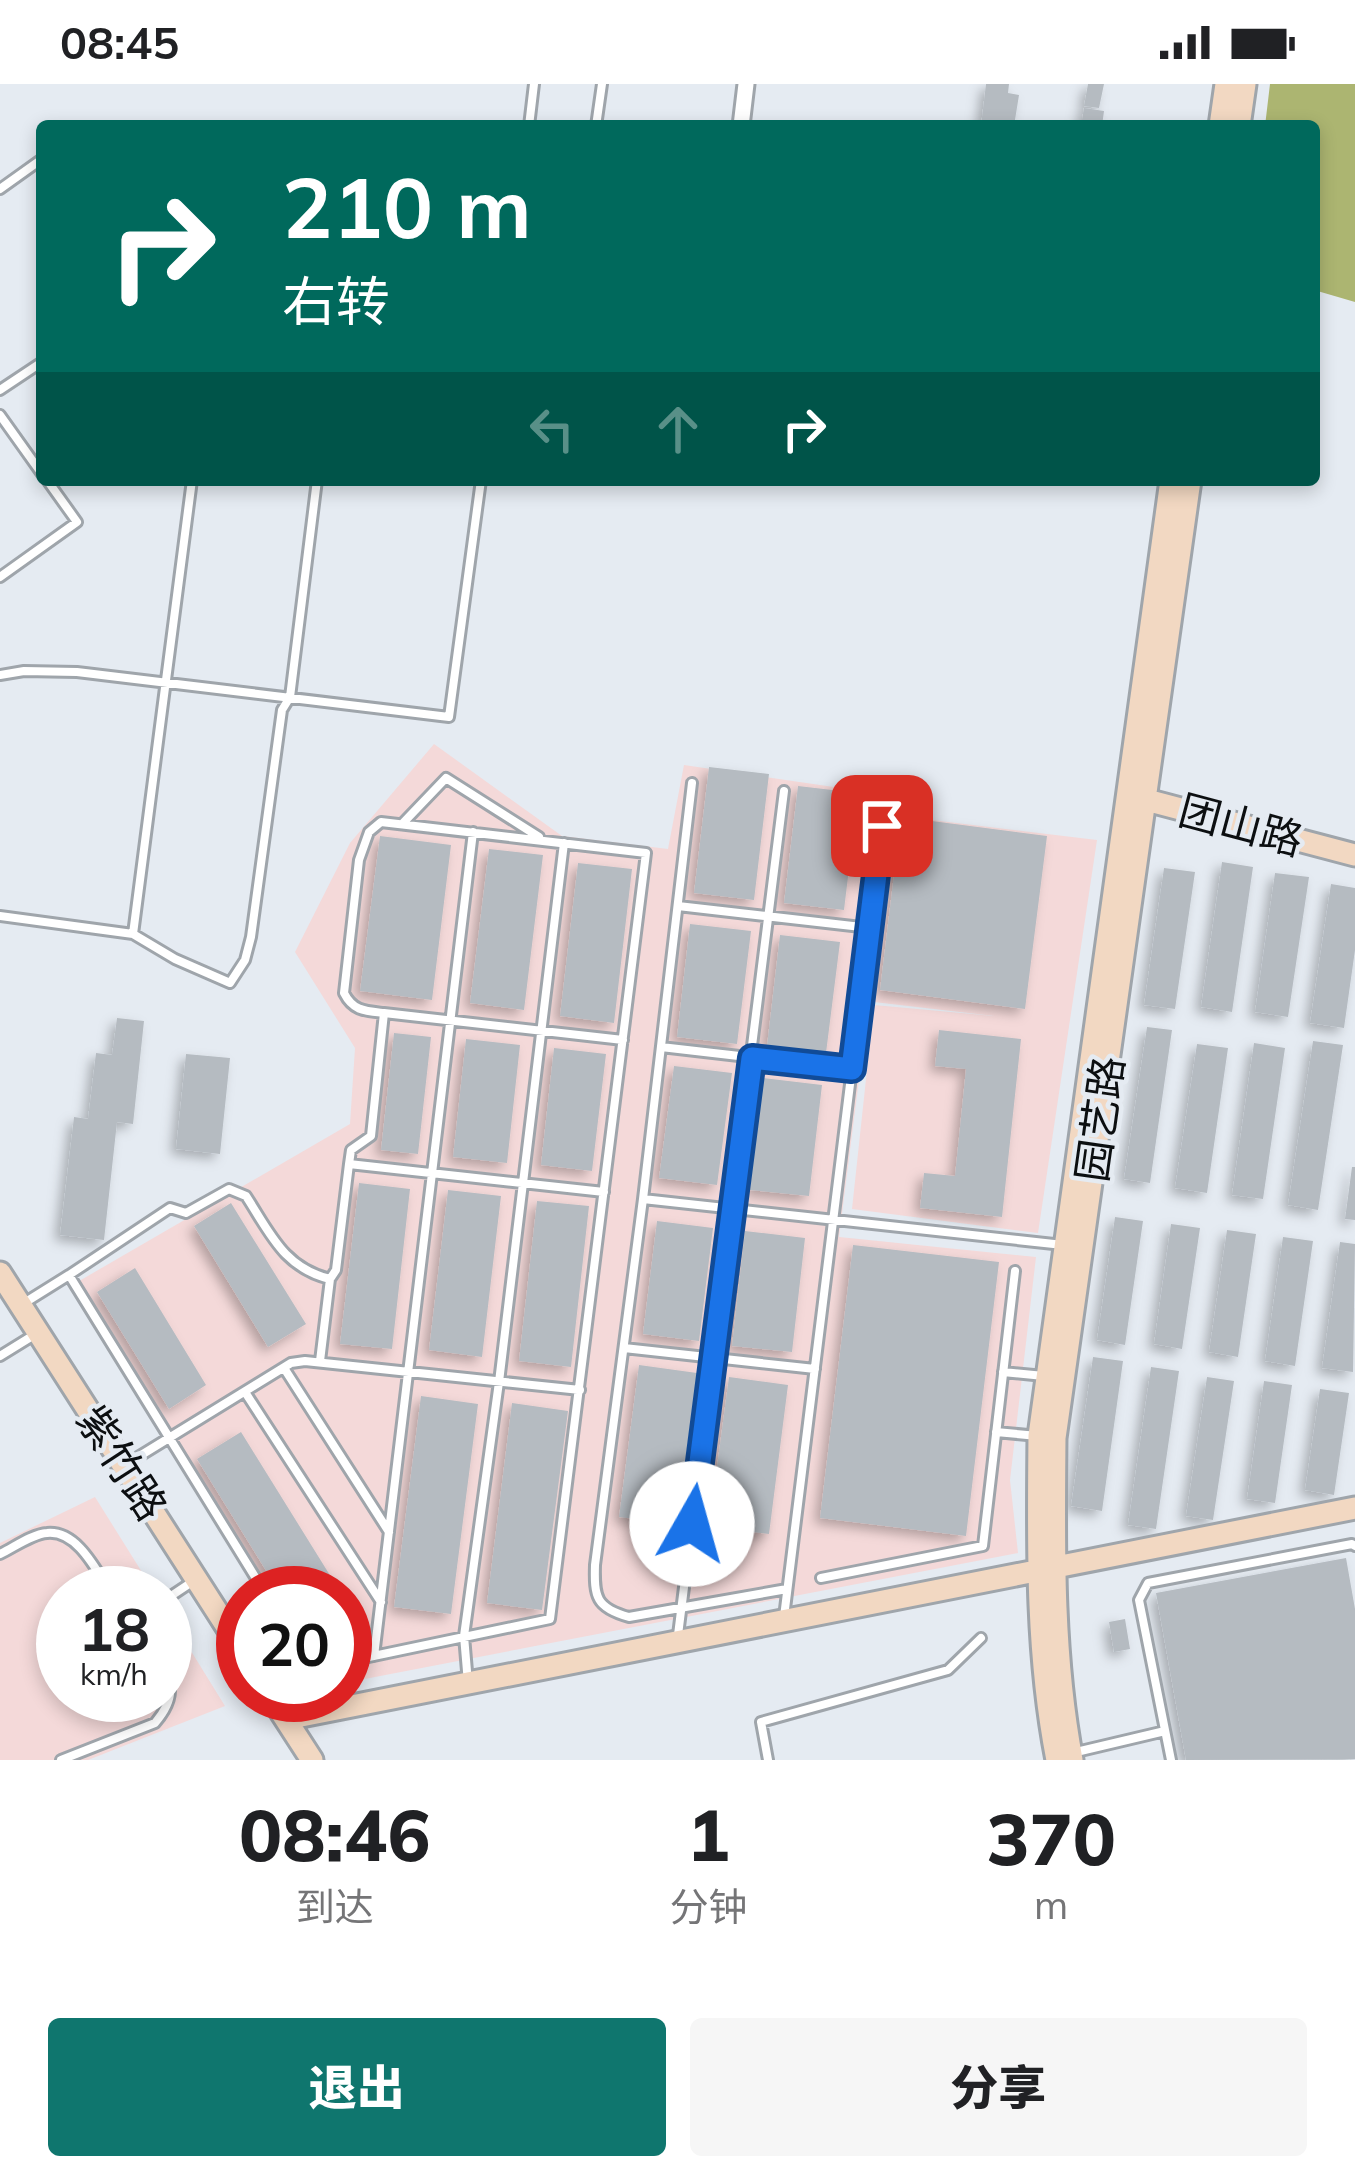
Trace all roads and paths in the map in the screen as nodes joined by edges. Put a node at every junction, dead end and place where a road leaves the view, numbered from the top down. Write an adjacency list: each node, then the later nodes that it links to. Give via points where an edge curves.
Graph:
1 (535, 84): 6 (lane)
2 (602, 84): 7 (lane)
3 (746, 84): 8 (street)
4 (1226, 84): 9 (street)
5 (1245, 84): 10 (street)
6 (530, 120)
7 (597, 120)
8 (742, 120)
9 (1221, 120)
10 (1240, 120)
11 (36, 163): 12 (lane)
12 (0, 189)
13 (36, 366): 14 (lane)
14 (0, 390)
15 (0, 415): 16 (lane)
16 (36, 466)
17 (50, 486): 23 (lane, via 76,522)
18 (191, 486): 25 (lane)
19 (316, 486): 26 (lane)
20 (480, 486): 26 (lane, via 449,717)
21 (1170, 486): 29 (street, 园艺路)
22 (1189, 486): 29 (street, 园艺路)
23 (0, 577)
24 (0, 675): 25 (lane, via 77,672)
25 (165, 682): 26 (lane); 40 (lane)
26 (290, 698): 40 (lane, via 251,937 230,983)
27 (692, 784): 36 (lane)
28 (784, 791): 38 (lane)
29 (1136, 797): 35 (street, 团山路); 55 (street, 园艺路); 84 (street, 园艺路, via 1055,1438)
30 (403, 823): 32 (lane); 33 (lane, via 446,778); 41 (lane, via 381,822 363,843 344,993 358,1010)
31 (882, 826): 39 (lane)
32 (473, 832): 33 (lane); 42 (lane)
33 (546, 841): 34 (lane)
34 (563, 843): 43 (lane); 44 (lane, via 646,854)
35 (1355, 856)
36 (678, 906): 38 (lane); 45 (lane)
37 (0, 916): 40 (lane)
38 (769, 916): 39 (lane); 46 (lane)
39 (870, 928): 47 (lane)
40 (133, 934)
41 (384, 1013): 42 (lane); 48 (lane, via 371,1136 351,1150)
42 (451, 1020): 43 (lane); 49 (lane)
43 (541, 1030): 44 (lane); 50 (lane)
44 (623, 1040): 51 (lane)
45 (661, 1047): 46 (lane); 52 (lane)
46 (752, 1058): 47 (lane); 53 (lane)
47 (852, 1069): 54 (lane)
48 (349, 1164): 49 (lane); 59 (lane)
49 (433, 1173): 50 (lane); 68 (lane)
50 (523, 1183): 51 (lane); 71 (lane)
51 (604, 1192): 72 (lane)
52 (644, 1198): 53 (lane); 62 (lane)
53 (733, 1209): 54 (lane); 64 (lane)
54 (833, 1222): 55 (lane); 67 (lane)
55 (1065, 1245): 70 (street, 园艺路)
56 (1015, 1270): 69 (lane)
57 (0, 1274): 60 (street, 紫竹路)
58 (69, 1275): 59 (lane, via 170,1208 186,1213 229,1189 246,1196 290,1260); 60 (lane); 76 (lane)
59 (330, 1280): 65 (lane)
60 (20, 1305): 61 (street, 紫竹路)
61 (38, 1332): 63 (lane); 77 (street, 紫竹路)
62 (624, 1348): 64 (lane); 90 (lane, via 595,1587 599,1603 629,1617)
63 (0, 1356)
64 (714, 1357): 67 (lane); 90 (lane)
65 (320, 1361): 66 (lane); 68 (lane)
66 (284, 1368): 73 (lane); 79 (lane)
67 (815, 1369): 88 (lane)
68 (410, 1371): 71 (lane); 79 (lane)
69 (1004, 1372): 70 (lane); 74 (lane)
70 (1047, 1377): 75 (street, 园艺路)
71 (500, 1382): 72 (lane); 93 (lane)
72 (580, 1390): 93 (lane, via 550,1619)
73 (245, 1392): 76 (lane); 89 (lane)
74 (996, 1432): 75 (lane); 85 (lane, via 983,1546)
75 (1040, 1436): 84 (street, 园艺路)
76 (169, 1439): 77 (lane); 83 (lane)
77 (124, 1466): 86 (street, 紫竹路)
78 (1355, 1508): 84 (street)
79 (389, 1532): 89 (lane)
80 (1355, 1546): 101 (lane, via 1148,1583 1138,1600)
81 (0, 1554): 82 (lane, via 47,1533 76,1543)
82 (92, 1566)
83 (248, 1566)
84 (1046, 1570): 92 (street); 102 (street, 园艺路, via 1048,1718)
85 (821, 1578)
86 (196, 1580): 87 (lane); 91 (street, 紫竹路)
87 (192, 1583)
88 (788, 1589): 90 (lane); 92 (lane)
89 (381, 1601): 96 (lane)
90 (681, 1607): 95 (lane)
91 (216, 1611)
92 (784, 1622): 95 (street)
93 (464, 1636): 96 (lane); 97 (lane)
94 (981, 1638): 105 (lane, via 948,1670 761,1721)
95 (677, 1643): 97 (street)
96 (374, 1656)
97 (468, 1684): 98 (street)
98 (372, 1702)
99 (156, 1722): 103 (lane)
100 (288, 1722): 104 (street)
101 (1166, 1731): 102 (lane); 106 (lane)
102 (1067, 1758)
103 (61, 1760)
104 (312, 1760)
105 (768, 1760)
106 (1171, 1760)

